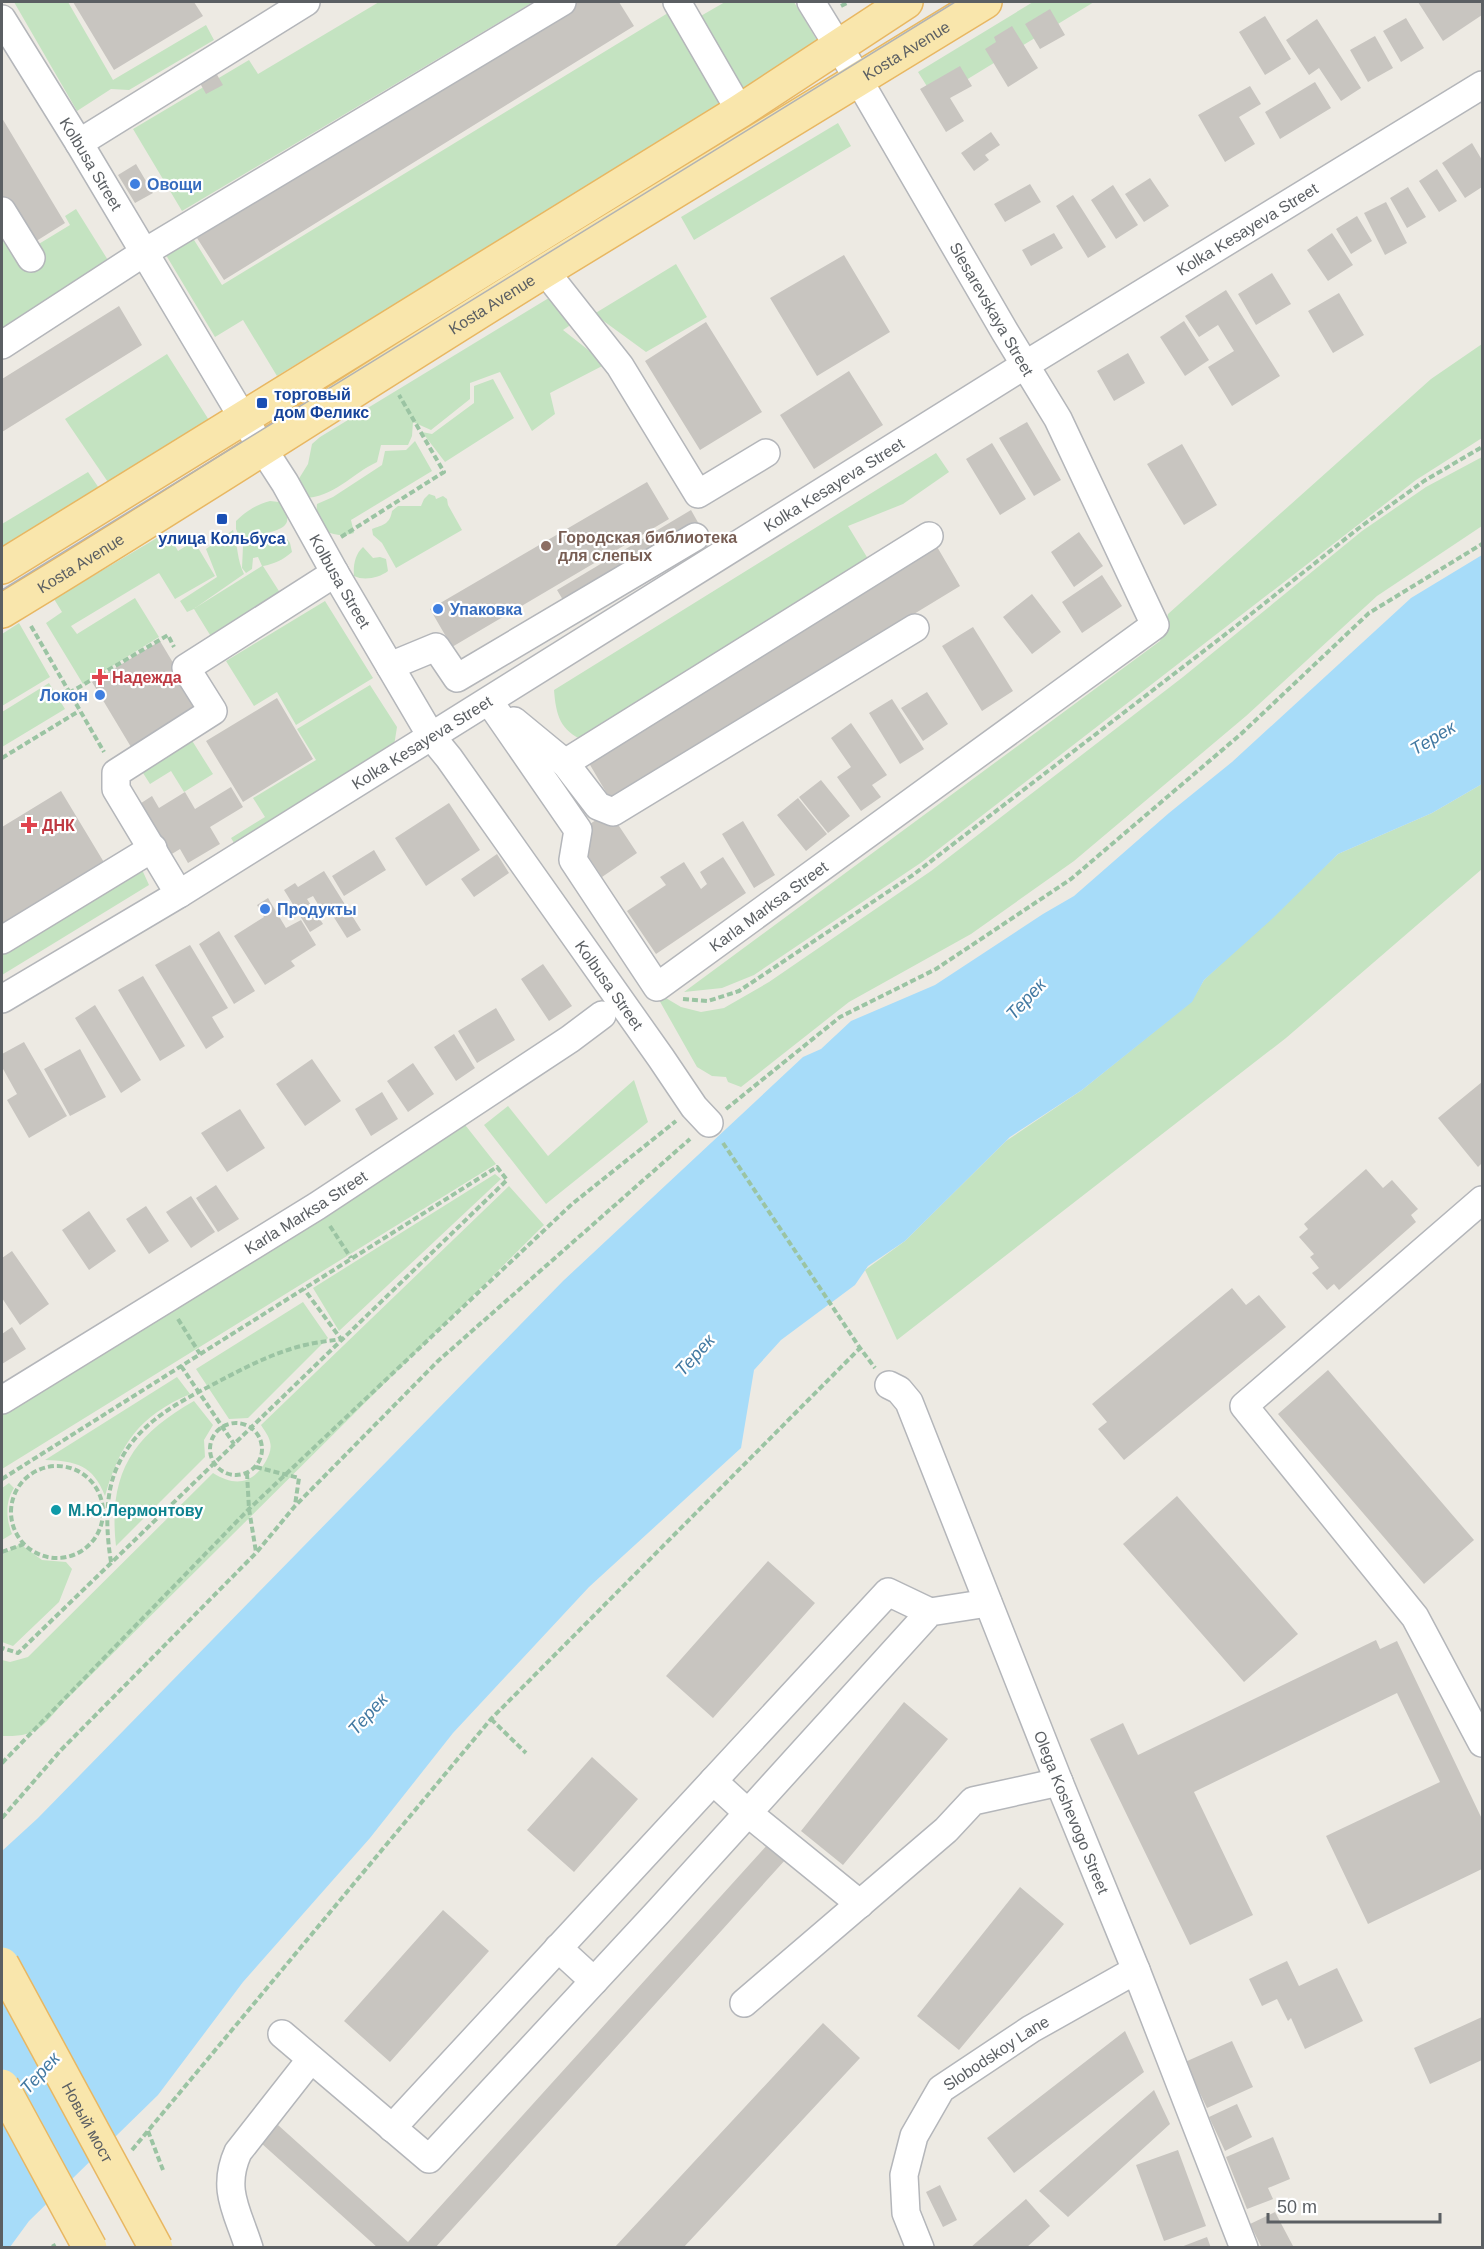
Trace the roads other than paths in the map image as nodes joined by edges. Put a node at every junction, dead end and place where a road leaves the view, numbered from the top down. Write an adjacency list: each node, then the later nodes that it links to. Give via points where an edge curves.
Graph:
1 (306, 2): 12 (street)
2 (562, 2): 14 (street)
3 (677, 2): 11 (street)
4 (811, 2): 8 (street, Slesarevskaya Street)
5 (906, 2): 8 (main road, Kosta Avenue)
6 (985, 2): 9 (main road, Kosta Avenue)
7 (2, 19): 12 (street, Kolbusa Street)
8 (838, 45): 9 (street, Slesarevskaya Street); 11 (main road, Kosta Avenue)
9 (859, 80): 16 (main road, Kosta Avenue); 18 (street, Slesarevskaya Street)
10 (1482, 85): 18 (street, Kolka Kesayeva Street)
11 (740, 111): 19 (main road, Kosta Avenue)
12 (80, 143): 14 (street, Kolbusa Street)
13 (2, 211): 15 (street)
14 (145, 252): 17 (street); 19 (street, Kolbusa Street)
15 (31, 258)
16 (545, 271): 20 (main road, Kosta Avenue); 21 (street, via 620,366 698,494)
17 (2, 345)
18 (1024, 365): 27 (street, Slesarevskaya Street, via 1058,419); 30 (street, Kolka Kesayeva Street)
19 (243, 418): 20 (street, Kolbusa Street); 24 (main road, Kosta Avenue)
20 (264, 448): 25 (street, Kolbusa Street); 26 (main road, Kosta Avenue)
21 (765, 453)
22 (929, 536): 32 (street)
23 (695, 537): 29 (street, via 457,678 436,647)
24 (2, 567)
25 (335, 573): 29 (street, Kolbusa Street); 33 (street, via 186,668 213,711 116,773 116,789)
26 (9, 607)
27 (1155, 625): 30 (street, Karla Marksa Street, via 657,987 573,860 578,830)
28 (915, 628): 32 (street, via 613,812 598,806)
29 (390, 666): 31 (street, Kolbusa Street)
30 (489, 701): 31 (street, Kolka Kesayeva Street); 32 (street)
31 (431, 736): 34 (street, Kolka Kesayeva Street); 38 (street, Kolbusa Street)
32 (565, 762)
33 (153, 848): 34 (street); 35 (street)
34 (179, 894): 36 (street, Kolka Kesayeva Street)
35 (2, 940)
36 (2, 999)
37 (602, 1015): 41 (street, Karla Marksa Street, via 317,1206)
38 (701, 1115)
39 (1482, 1200): 44 (street, via 1244,1406 1415,1617)
40 (889, 1385): 42 (street, Olega Koshevogo Street, via 909,1402)
41 (2, 1400)
42 (988, 1603): 43 (street); 46 (street, Olega Koshevogo Street)
43 (930, 1612): 45 (street, via 888,1592); 47 (street)
44 (1482, 1743)
45 (713, 1781): 47 (street); 49 (street)
46 (1059, 1782): 48 (street, via 973,1801 946,1830); 51 (street, Olega Koshevogo Street)
47 (748, 1813): 48 (street); 52 (street)
48 (860, 1904): 53 (street)
49 (558, 1948): 52 (street); 57 (street)
50 (2, 1964): 59 (main road, Новый мост, bridge)
51 (1136, 1970): 61 (street, Slobodskoy Lane, via 1031,2029 941,2089 914,2136 904,2175 906,2212); 62 (street, Olega Koshevogo Street)
52 (594, 1981): 57 (street, via 429,2159)
53 (744, 2003)
54 (282, 2034): 55 (street)
55 (311, 2059): 57 (street); 60 (street, via 238,2152 232,2166 234,2208)
56 (2, 2086): 58 (main road, bridge)
57 (392, 2128)
58 (75, 2242)
59 (156, 2247)
60 (249, 2247)
61 (920, 2247)
62 (1244, 2247)

